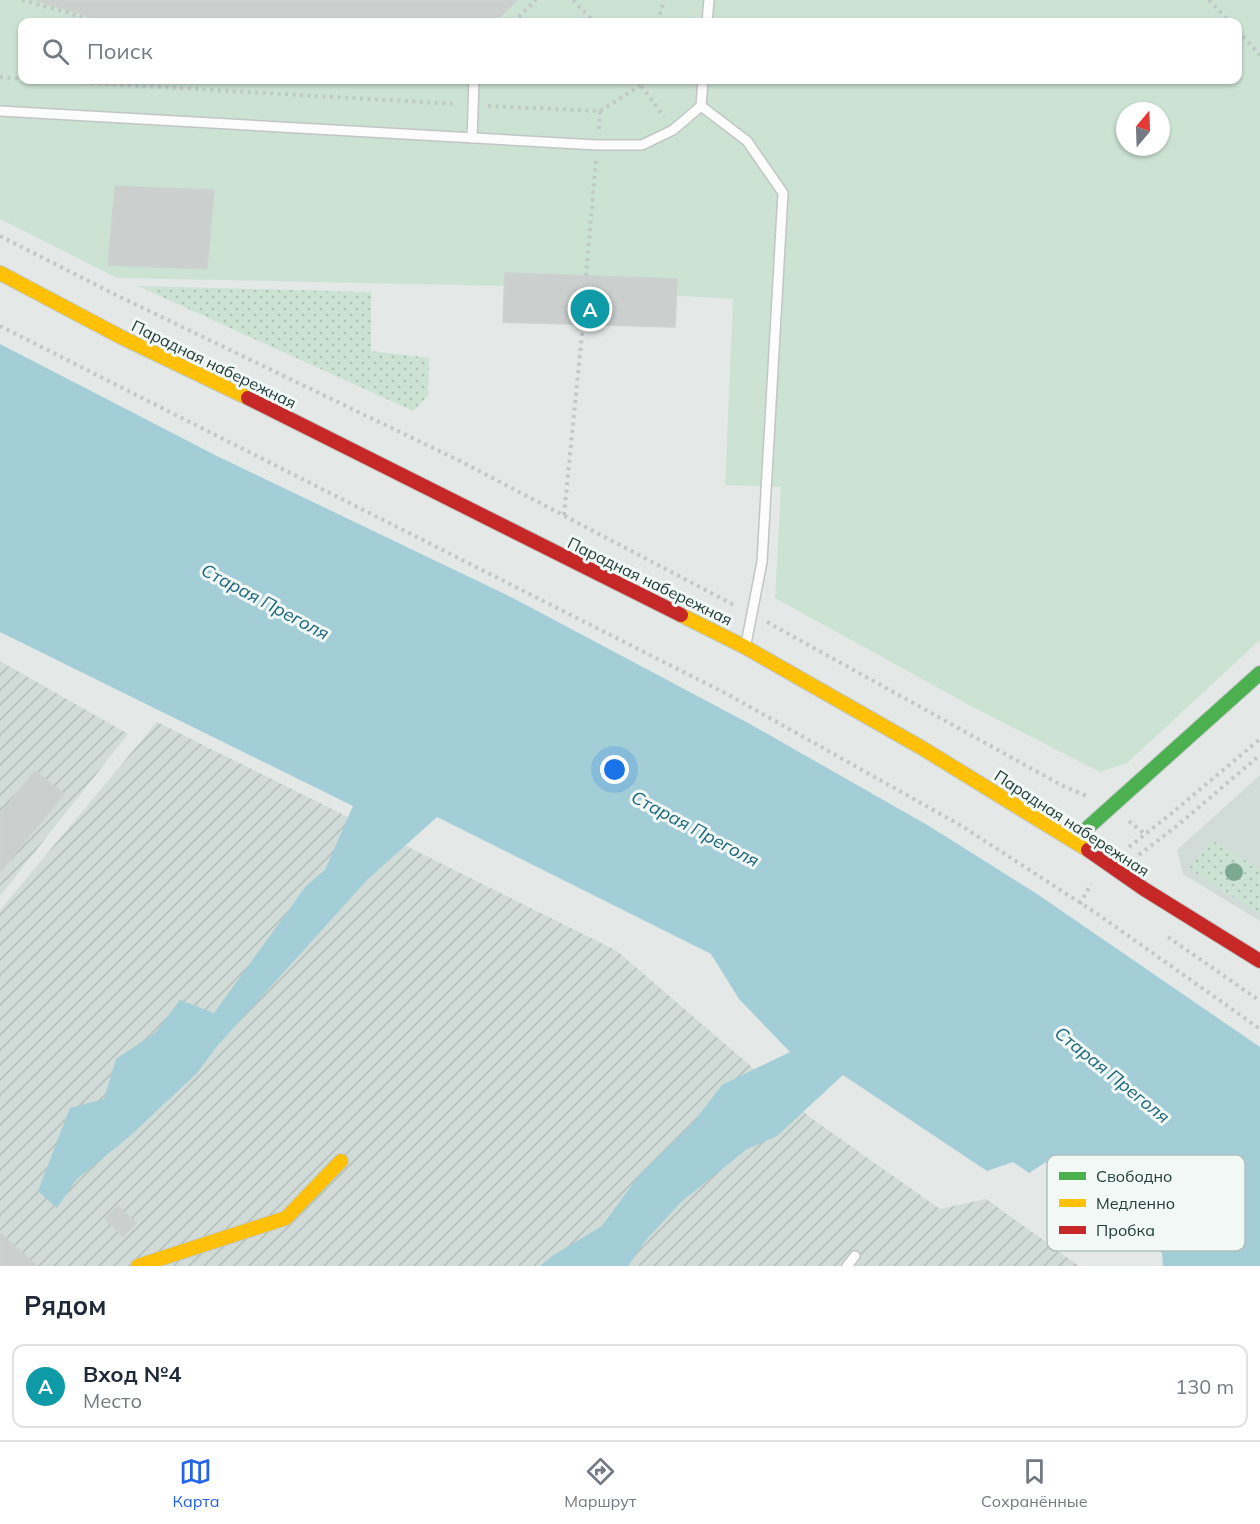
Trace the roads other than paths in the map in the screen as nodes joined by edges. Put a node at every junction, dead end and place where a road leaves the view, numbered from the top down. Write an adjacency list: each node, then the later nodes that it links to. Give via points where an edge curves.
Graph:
1 (709, 0): 2 (lane)
2 (707, 18)
3 (474, 84): 7 (lane)
4 (703, 84): 5 (lane)
5 (701, 106): 7 (lane, via 673,130 642,145); 9 (lane, via 747,141 783,193 762,561)
6 (0, 111): 7 (lane)
7 (472, 138)
8 (0, 273): 9 (main road, Парадная набережная)
9 (745, 647): 11 (main road, Парадная набережная)
10 (1260, 673): 11 (main road)
11 (1074, 840): 12 (main road, Парадная набережная)
12 (1260, 961)
13 (341, 1161): 15 (main road, via 286,1218)
14 (855, 1256): 16 (lane)
15 (138, 1266)
16 (847, 1266)

